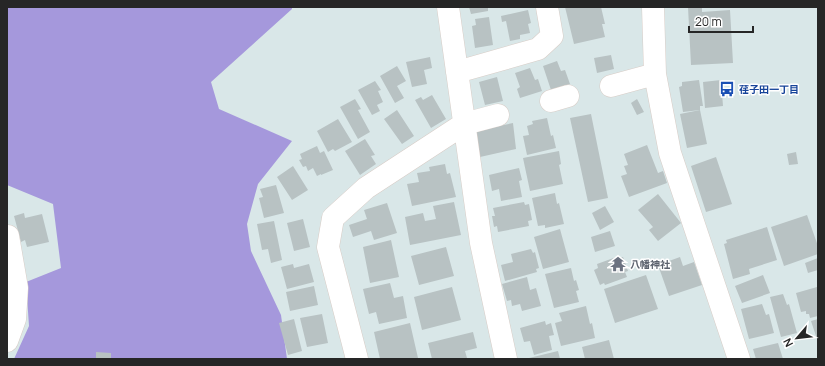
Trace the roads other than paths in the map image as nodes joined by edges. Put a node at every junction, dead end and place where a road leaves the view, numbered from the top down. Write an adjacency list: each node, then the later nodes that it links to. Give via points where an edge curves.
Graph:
1 (448, 7): 4 (street)
2 (547, 7): 4 (street, via 552,36 538,49)
3 (653, 7): 5 (street)
4 (457, 72): 8 (street)
5 (655, 74): 6 (street); 13 (street, via 670,153)
6 (611, 86)
7 (498, 115): 8 (street)
8 (464, 124): 11 (street, via 366,188 333,218 328,247); 12 (street, via 481,243)
9 (8, 236): 10 (street, via 17,288 15,319)
10 (7, 341)
11 (358, 359)
12 (506, 359)
13 (739, 359)

